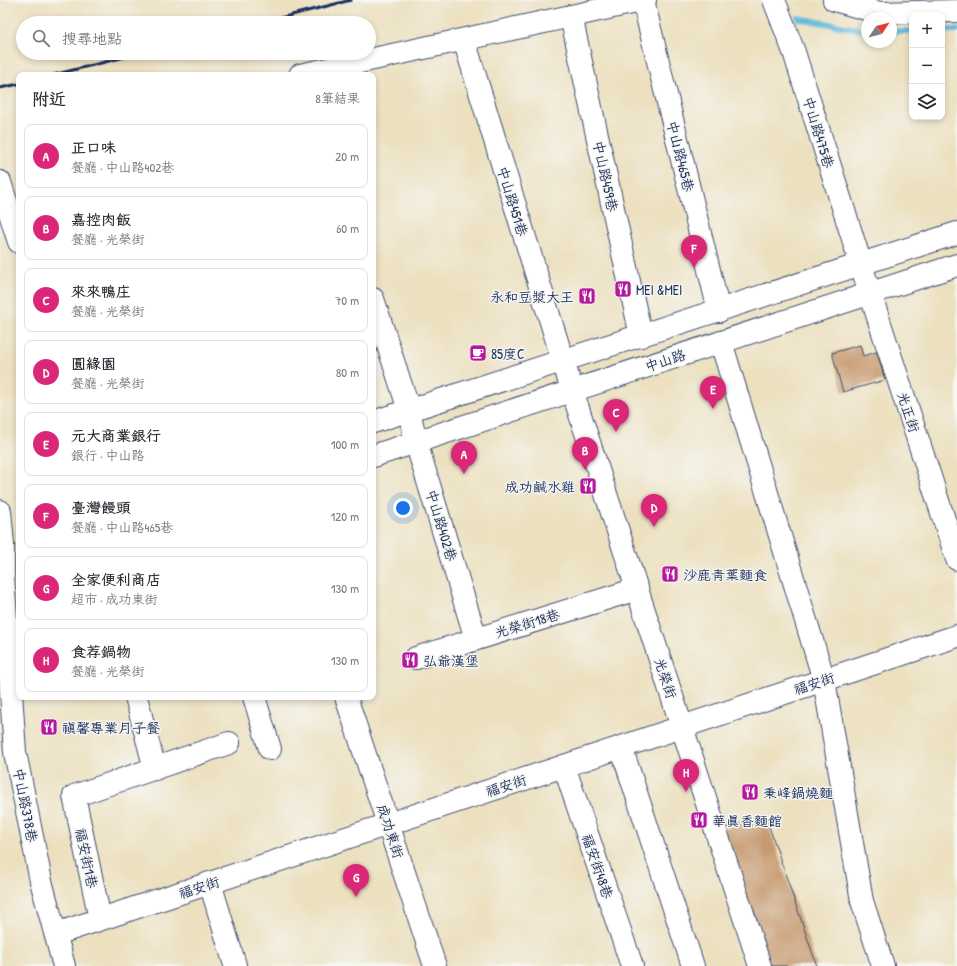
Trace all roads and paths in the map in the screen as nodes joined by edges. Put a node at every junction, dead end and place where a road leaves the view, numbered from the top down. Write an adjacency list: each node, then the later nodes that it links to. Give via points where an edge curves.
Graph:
1 (644, 0): 5 (street); 17 (street, 中山路465巷)
2 (774, 0): 13 (street, 中山路475巷, via 794,52)
3 (834, 0): 4 (street, via 880,14)
4 (957, 11)
5 (571, 16): 6 (street); 18 (street, 中山路459巷)
6 (464, 40): 7 (street); 20 (street, 中山路451巷)
7 (376, 59)
8 (370, 60): 9 (street)
9 (314, 72)
10 (0, 182): 11 (street)
11 (16, 233)
12 (957, 233): 13 (street)
13 (861, 264): 15 (street, 光正街); 17 (street)
14 (957, 265): 15 (street, 中山路)
15 (870, 293): 19 (street, 中山路); 28 (street, 光正街)
16 (376, 308): 22 (street, 中山路402巷)
17 (719, 311): 18 (street)
18 (641, 336): 20 (street)
19 (721, 342): 21 (street, 中山路); 34 (street)
20 (563, 362): 21 (street, 中山路451巷); 22 (street)
21 (572, 390): 24 (street, 中山路); 30 (street, 光榮街)
22 (409, 410): 23 (street); 24 (street, 中山路402巷)
23 (376, 421)
24 (416, 442): 25 (street, 中山路); 32 (street, 中山路402巷)
25 (376, 455)
26 (0, 511): 27 (street, 中山路378巷)
27 (7, 543): 29 (street, 中山路378巷)
28 (957, 559)
29 (7, 573): 47 (street, 中山路378巷, via 16,752 41,881)
30 (637, 589): 32 (street, 光榮街18巷); 38 (street, 光榮街)
31 (957, 636): 34 (street, 福安街)
32 (476, 639): 33 (street, 光榮街18巷)
33 (416, 658)
34 (824, 680): 38 (street, 福安街); 54 (street, via 862,901)
35 (137, 700): 43 (street)
36 (255, 700): 41 (street)
37 (347, 700): 44 (street, 成功東街)
38 (682, 727): 40 (street, 福安街); 53 (street, 光榮街)
39 (229, 743): 43 (street)
40 (621, 747): 42 (street, 福安街); 52 (street)
41 (270, 750)
42 (564, 766): 44 (street, 福安街); 51 (street, 福安街48巷)
43 (155, 768): 46 (street, 福安街1巷, via 74,796)
44 (388, 824): 45 (street, 福安街); 50 (street, 成功東街)
45 (210, 883): 46 (street, 福安街); 48 (street)
46 (100, 919): 47 (street, 福安街)
47 (56, 934): 49 (street, 中山路378巷)
48 (235, 965)
49 (64, 966)
50 (435, 966)
51 (632, 966)
52 (693, 966)
53 (760, 966)
54 (883, 966)

